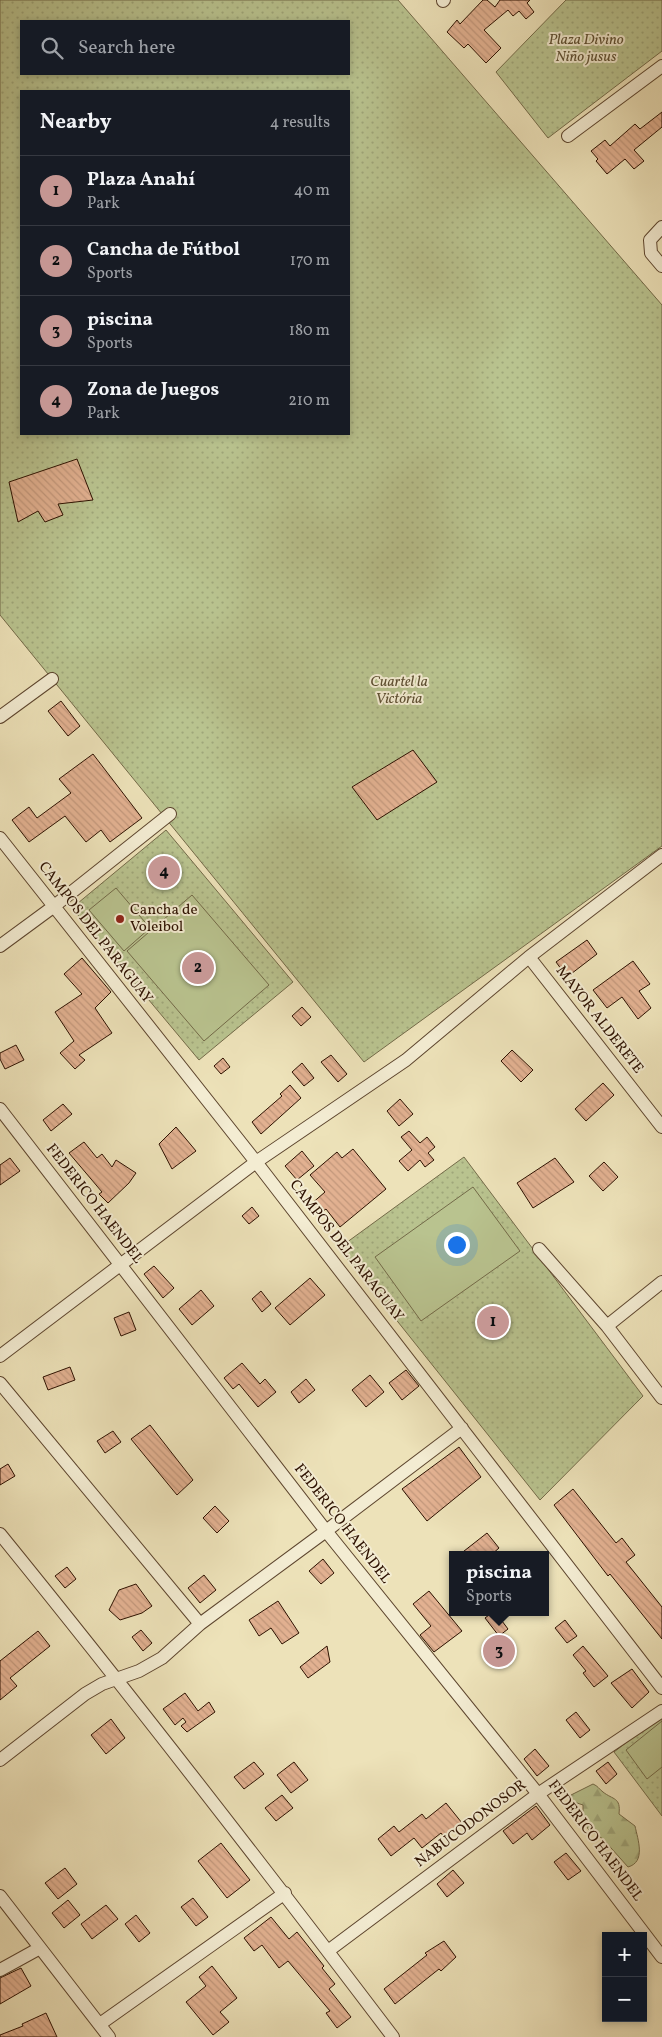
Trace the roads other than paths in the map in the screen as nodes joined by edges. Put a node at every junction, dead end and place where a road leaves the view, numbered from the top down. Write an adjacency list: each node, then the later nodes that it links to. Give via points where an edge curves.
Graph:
1 (662, 66): 2 (street)
2 (568, 136)
3 (662, 227): 4 (street, via 650,240 651,253)
4 (662, 266)
5 (52, 680): 6 (street)
6 (0, 717)
7 (170, 814): 10 (street)
8 (0, 838): 10 (street, CAMPOS DEL PARAGUAY)
9 (662, 855): 12 (street)
10 (54, 907): 11 (street); 15 (street, CAMPOS DEL PARAGUAY)
11 (0, 946)
12 (529, 957): 14 (street, MAYOR ALDERETE); 15 (street, via 406,1060)
13 (0, 1109): 17 (street, FEDERICO HAENDEL)
14 (662, 1127)
15 (256, 1162): 17 (street); 23 (street, CAMPOS DEL PARAGUAY)
16 (539, 1249): 19 (street)
17 (121, 1266): 20 (street); 24 (street, FEDERICO HAENDEL)
18 (662, 1282): 19 (street)
19 (607, 1326): 22 (street)
20 (0, 1356)
21 (0, 1382): 26 (street)
22 (662, 1398)
23 (462, 1428): 24 (street); 28 (street, CAMPOS DEL PARAGUAY)
24 (326, 1531): 26 (street); 31 (street, FEDERICO HAENDEL)
25 (0, 1534): 27 (street)
26 (200, 1624): 27 (street, via 162,1658)
27 (118, 1679): 30 (street, via 85,1694); 32 (street)
28 (662, 1688)
29 (662, 1712): 31 (street, NABUCODONOSOR)
30 (0, 1760)
31 (538, 1794): 35 (street, NABUCODONOSOR); 36 (street, FEDERICO HAENDEL)
32 (285, 1893): 35 (street); 38 (street)
33 (0, 1896): 34 (street)
34 (40, 1948): 37 (street); 38 (street)
35 (328, 1952): 40 (street)
36 (662, 1957)
37 (0, 1970)
38 (100, 2024): 39 (street)
39 (110, 2037)
40 (393, 2037)

